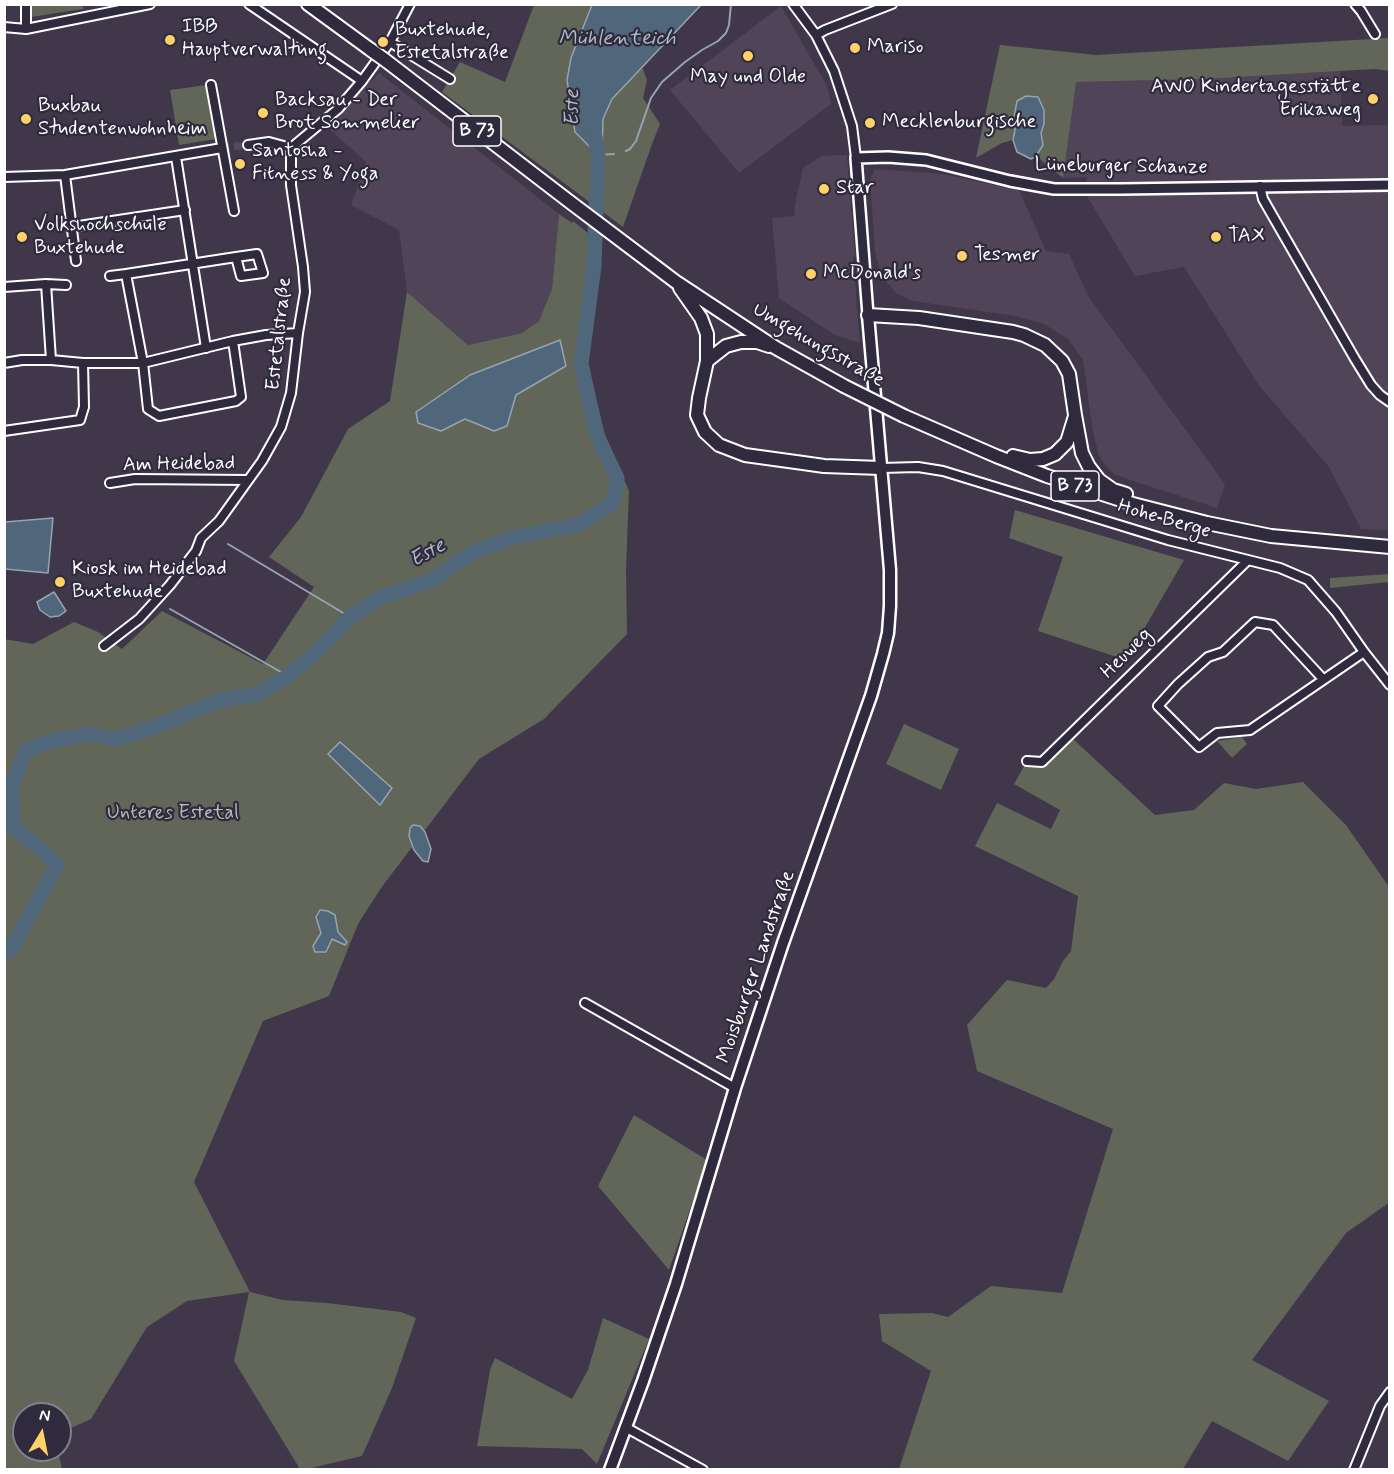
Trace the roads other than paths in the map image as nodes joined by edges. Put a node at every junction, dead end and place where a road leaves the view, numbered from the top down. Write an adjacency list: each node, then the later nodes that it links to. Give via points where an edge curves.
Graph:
1 (26, 4): 11 (street)
2 (150, 4): 11 (street)
3 (249, 4): 16 (street)
4 (308, 4): 35 (main road, Umgehungsstraße / B 73, bridge)
5 (399, 4): 9 (street)
6 (793, 4): 13 (street)
7 (892, 4): 13 (street)
8 (1355, 4): 12 (street)
9 (408, 7): 14 (street)
10 (4, 27): 11 (street)
11 (26, 29)
12 (1375, 34)
13 (816, 35): 22 (street, via 834,71 852,126)
14 (390, 42): 15 (street); 16 (street)
15 (450, 79)
16 (362, 81): 20 (street, via 338,109)
17 (211, 86): 19 (street)
18 (248, 145): 20 (street, via 269,142)
19 (222, 148): 21 (street); 28 (street)
20 (291, 148): 40 (street, Estetalstraße, via 291,185 305,292)
21 (176, 157): 23 (street); 27 (street)
22 (856, 158): 26 (street, Lüneburger Schanze, via 926,160 1054,189); 39 (street)
23 (65, 175): 24 (street); 29 (street)
24 (4, 177)
25 (1389, 185): 26 (street, Lüneburger Schanze)
26 (1260, 186): 49 (street, via 1263,199 1365,376)
27 (185, 210): 29 (street); 32 (street)
28 (234, 211)
29 (72, 227): 31 (street)
30 (236, 257): 32 (street)
31 (76, 261)
32 (194, 264): 33 (street); 42 (street)
33 (126, 274): 34 (street); 48 (street)
34 (111, 276)
35 (676, 282): 43 (main road, Umgehungsstraße / B 73); 45 (main road, via 701,318 707,334)
36 (46, 284): 37 (street); 38 (street); 44 (street)
37 (66, 285)
38 (4, 286)
39 (868, 315): 50 (main road, via 958,323 1033,339 1051,350 1069,374); 53 (main road)
40 (298, 333): 41 (street); 54 (street, Estetalstraße, via 291,393 281,428)
41 (234, 341): 42 (street); 48 (street, via 241,397 236,402 159,416 148,409)
42 (206, 348): 48 (street)
43 (776, 348): 45 (main road, via 741,342 726,346); 52 (main road, Umgehungsstraße / B 73, bridge, via 844,386)
44 (51, 360): 46 (street); 47 (street)
45 (707, 361): 53 (main road, via 697,415 705,432 718,445 745,455 824,466)
46 (4, 363)
47 (83, 363): 48 (street); 51 (street, via 84,407 80,420)
48 (143, 363)
49 (1389, 402)
50 (1075, 415): 52 (main road, via 1067,442 1043,459 1017,457); 56 (main road, via 1084,458 1100,480 1113,490)
51 (4, 431)
52 (947, 435): 56 (main road, Umgehungsstraße / B 73, via 1079,488)
53 (881, 468): 58 (street, Hohe Berge, via 943,471); 65 (main road, Moisburger Landstraße, via 890,606 884,654)
54 (248, 480): 55 (street, Am Heidebad, via 135,478); 59 (street, Estetalstraße, via 219,521 201,538 170,585 139,619)
55 (110, 483)
56 (1208, 523): 57 (main road, Umgehungsstraße / B 73, via 1271,537)
57 (1389, 547)
58 (1246, 561): 60 (street, Hohe Berge, via 1280,568 1308,580); 63 (street, Heuweg, via 1042,762)
59 (104, 646)
60 (1364, 652): 61 (street); 62 (street, Hohe Berge)
61 (1323, 680): 61 (street, via 1250,730 1217,733 1199,747 1158,706 1208,657 1223,652 1255,622 1273,625)
62 (1389, 685)
63 (1028, 761)
64 (585, 1003): 65 (street)
65 (735, 1088): 67 (main road, Moisburger Landstraße, via 676,1284)
66 (1389, 1392): 70 (street)
67 (625, 1427): 68 (main road, Moisburger Landstraße); 69 (street)
68 (610, 1470)
69 (703, 1470)
70 (1354, 1470)

